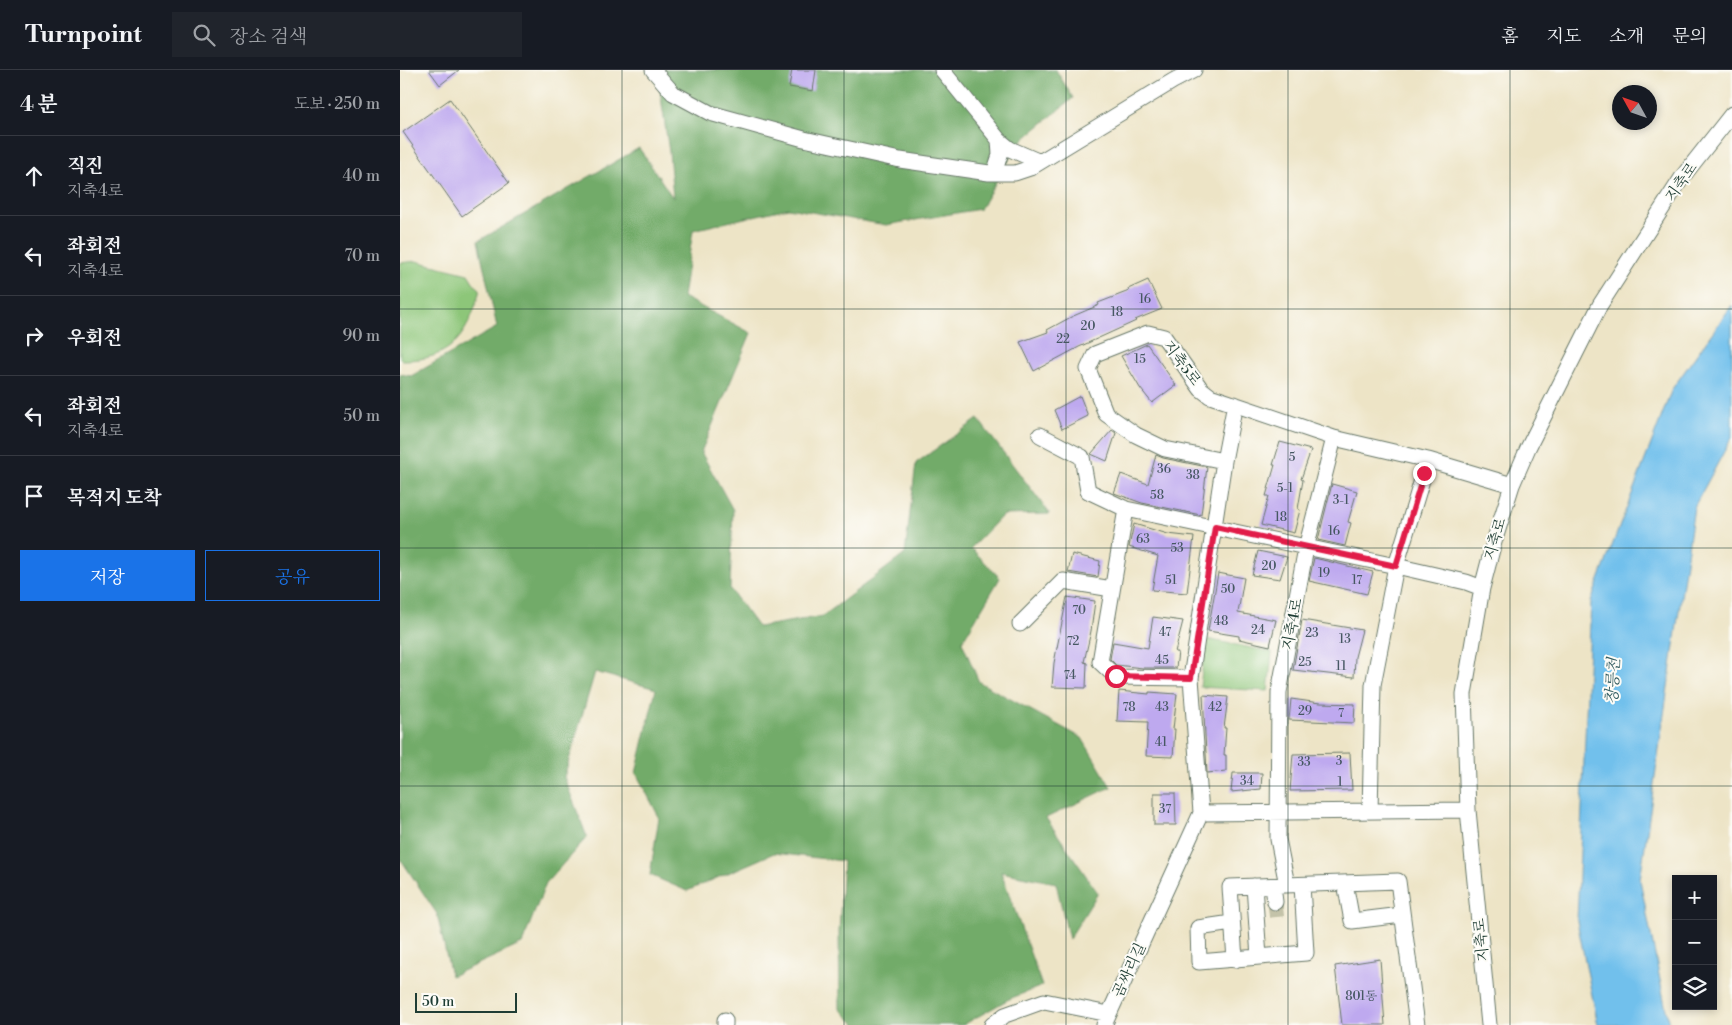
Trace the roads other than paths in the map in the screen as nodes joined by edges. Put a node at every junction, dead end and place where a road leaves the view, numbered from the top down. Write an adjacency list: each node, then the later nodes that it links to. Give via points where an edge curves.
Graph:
1 (653, 70): 7 (street, via 673,93 710,113 804,139 900,160)
2 (942, 70): 5 (street)
3 (1194, 70): 6 (street)
4 (1732, 114): 13 (street, 지축로, via 1683,176 1600,305)
5 (999, 140): 6 (street, via 1010,149); 7 (street, via 1000,155)
6 (1040, 162): 7 (street, via 1015,173)
7 (994, 173)
8 (1235, 404): 10 (street, 지축5로); 12 (street); 12 (street, 지축5로, via 1200,389 1164,337 1148,332 1095,354 1088,369 1106,414 1136,436 1165,449)
9 (1040, 435): 14 (street, via 1082,456 1088,490)
10 (1334, 438): 11 (street, 지축5로); 16 (street, 지축4로)
11 (1428, 460): 13 (street, 지축5로); 17 (street)
12 (1224, 461): 15 (street)
13 (1512, 485): 18 (street, 지축로)
14 (1126, 509): 15 (street); 19 (street)
15 (1215, 527): 16 (street); 21 (street)
16 (1306, 548): 17 (street); 24 (street, 지축4로, via 1279,692)
17 (1396, 566): 18 (street); 23 (street, via 1373,685)
18 (1482, 588): 22 (street, 지축로, via 1464,694)
19 (1112, 589): 20 (street, via 1063,581); 21 (street, via 1100,662 1116,676)
20 (1020, 624)
21 (1191, 678): 25 (street)
22 (1468, 810): 23 (street); 37 (street, 지축로)
23 (1370, 811): 24 (street)
24 (1279, 812): 25 (street); 27 (street, 지축4로, via 1278,839)
25 (1201, 813): 34 (street, 곰싸리길)
26 (1345, 883): 27 (street); 30 (street, via 1398,881); 30 (street, via 1352,920)
27 (1287, 885): 28 (street); 29 (street); 32 (street, via 1306,953)
28 (1254, 886): 31 (street, via 1230,887); 32 (street)
29 (1275, 902)
30 (1402, 915): 36 (street)
31 (1232, 923): 33 (street); 33 (street, via 1198,928 1199,962)
32 (1259, 957): 33 (street)
33 (1235, 960)
34 (1106, 1020): 35 (street, 곰싸리길, via 1044,1001 1006,1015)
35 (992, 1025)
36 (1417, 1025)
37 (1489, 1025)

